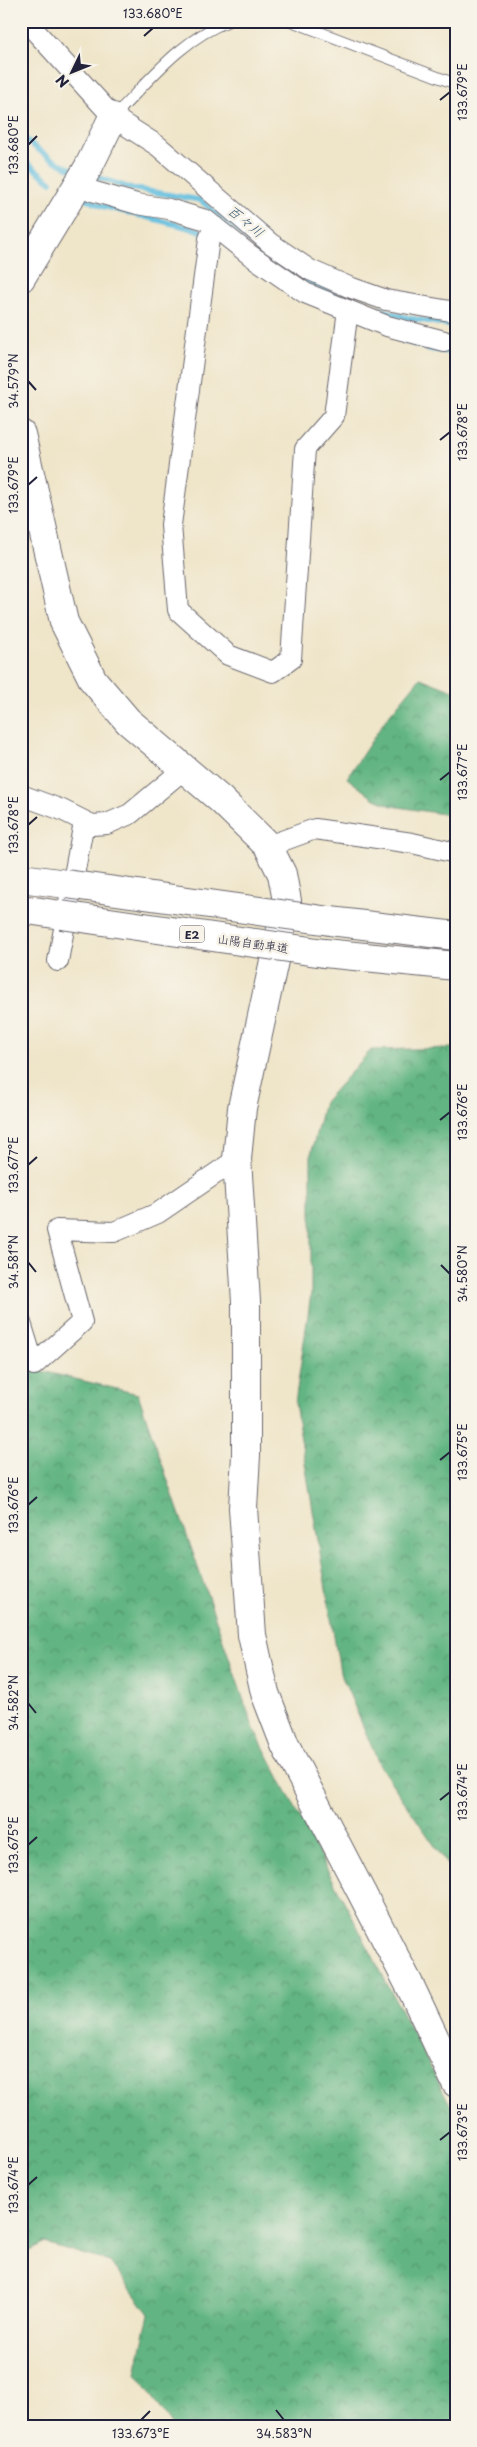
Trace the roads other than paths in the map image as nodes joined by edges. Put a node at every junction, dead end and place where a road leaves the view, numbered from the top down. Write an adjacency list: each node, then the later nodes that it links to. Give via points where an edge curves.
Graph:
1 (26, 21): 5 (street)
2 (229, 21): 5 (lane, via 186,44)
3 (291, 21): 4 (lane)
4 (456, 84)
5 (113, 117): 6 (main road); 7 (street, via 158,146)
6 (83, 176): 7 (street, via 92,191); 8 (main road)
7 (213, 220): 9 (street, via 270,244 310,270 349,287); 11 (street, via 250,255 305,293); 11 (street, via 171,524 178,610 228,655 273,672 291,659 305,449 334,416)
8 (21, 278)
9 (419, 307): 10 (street); 12 (street)
10 (456, 312)
11 (347, 316): 12 (street)
12 (446, 339)
13 (21, 434): 14 (main road, via 64,622 93,680 128,721)
14 (184, 769): 16 (street, via 130,814 107,824); 17 (main road)
15 (21, 795): 16 (street)
16 (84, 822): 22 (street)
17 (268, 846): 18 (street, via 315,829); 24 (main road, via 282,874 287,901 242,1108)
18 (456, 853)
19 (21, 878): 21 (main road, bridge)
20 (21, 908): 23 (main road, 山陽自動車道 / E2, bridge, via 324,953)
21 (456, 936)
22 (58, 961)
23 (456, 966)
24 (237, 1159): 25 (street, via 158,1213 114,1232 57,1230 82,1322 34,1365); 26 (main road, via 246,1302 243,1508 252,1635 265,1693 285,1744)
25 (21, 1323)
26 (456, 2082)

